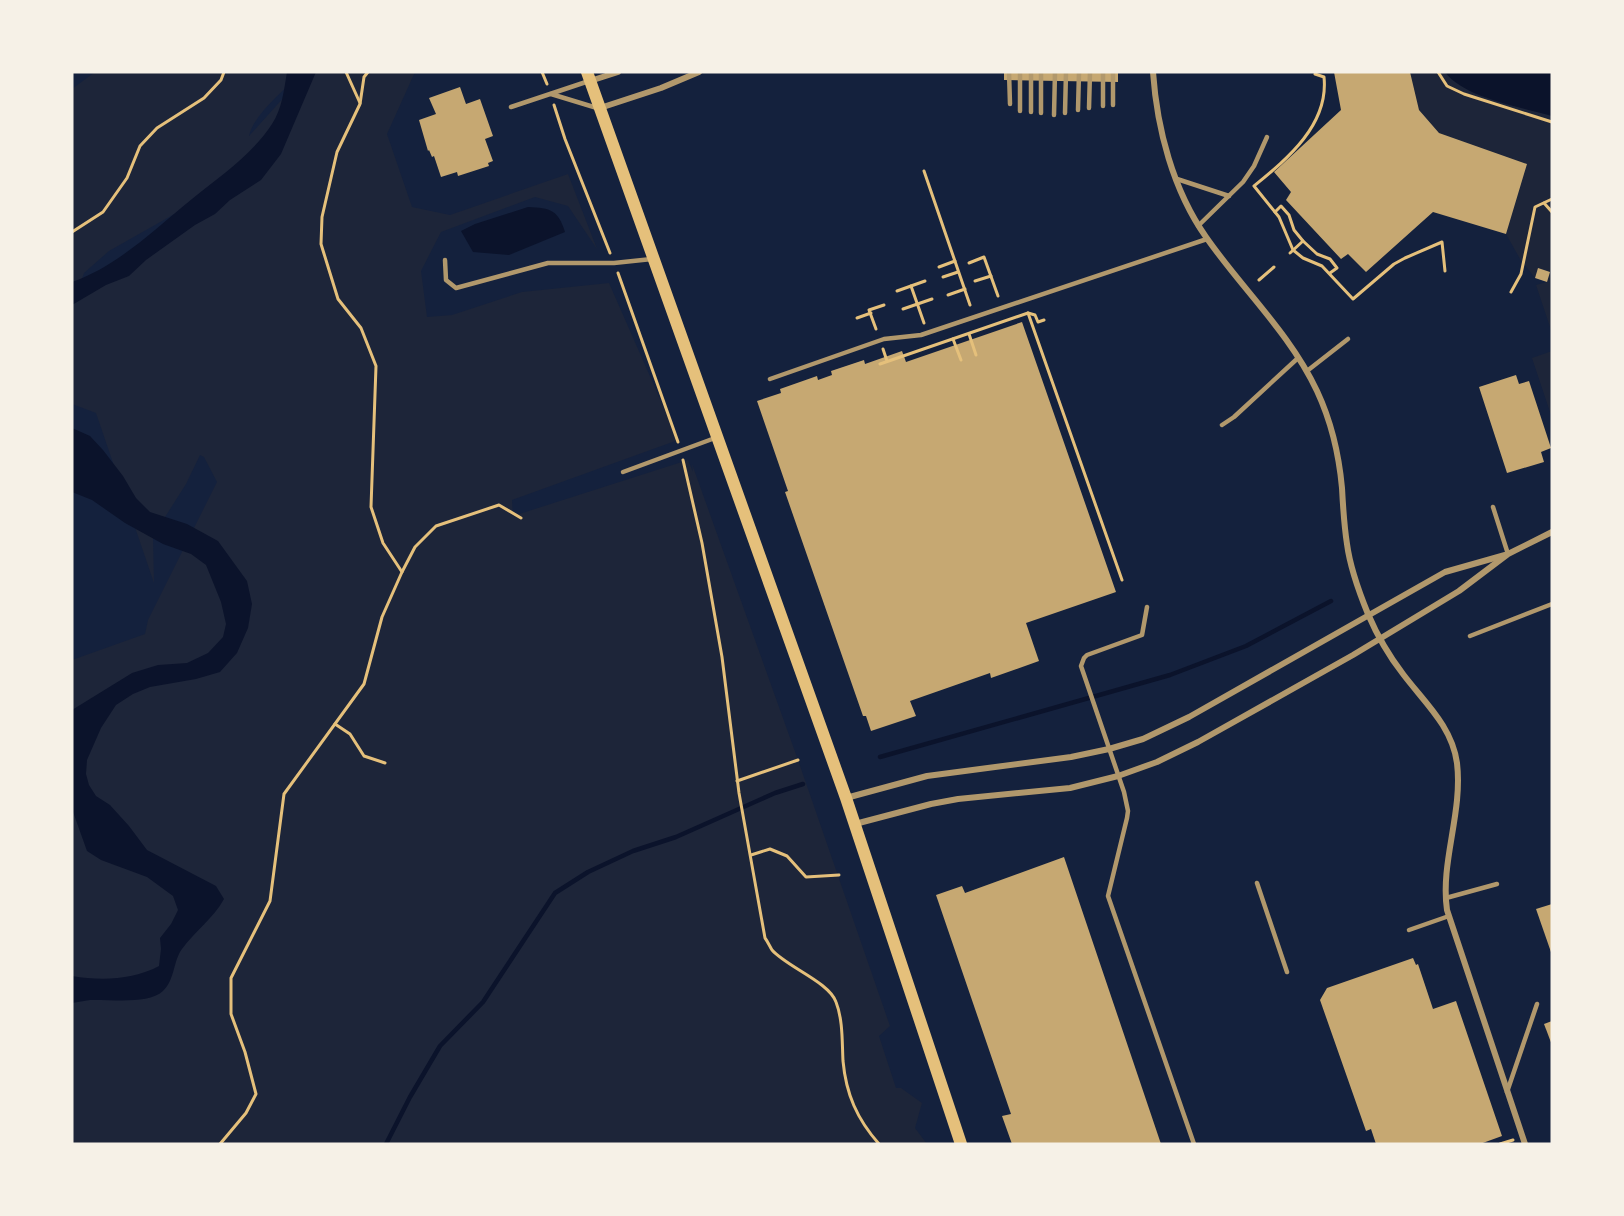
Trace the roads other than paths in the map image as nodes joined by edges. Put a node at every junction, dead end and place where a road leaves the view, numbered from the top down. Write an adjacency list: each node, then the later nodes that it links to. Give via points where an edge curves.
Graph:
1 (618, 72): 14 (street)
2 (699, 72): 21 (street)
3 (1009, 72): 16 (lane)
4 (1020, 72): 23 (lane)
5 (1031, 72): 24 (lane)
6 (1041, 72): 25 (lane)
7 (1055, 72): 27 (lane)
8 (1066, 72): 26 (lane)
9 (1079, 72): 22 (lane)
10 (1090, 72): 20 (lane)
11 (1103, 72): 18 (lane)
12 (1113, 72): 17 (lane)
13 (1153, 72): 29 (street, via 1160,123)
14 (588, 76): 15 (lane); 21 (main road)
15 (550, 94): 19 (lane); 21 (lane)
16 (1010, 104)
17 (1113, 105)
18 (1103, 106)
19 (511, 107)
20 (1089, 108)
21 (600, 109): 33 (main road)
22 (1078, 110)
23 (1020, 111)
24 (1031, 112)
25 (1041, 113)
26 (1065, 113)
27 (1054, 115)
28 (1267, 137): 30 (lane, via 1254,166)
29 (1177, 179): 30 (lane); 31 (street)
30 (1229, 196): 31 (lane)
31 (1198, 226): 32 (street)
32 (1207, 239): 36 (street); 38 (lane, via 921,335 884,339)
33 (655, 259): 34 (lane, via 548,262 456,288 446,280); 40 (main road)
34 (446, 260)
35 (1348, 339): 37 (lane)
36 (1298, 358): 37 (street); 39 (lane)
37 (1307, 371): 47 (street, via 1331,431 1339,465 1347,544)
38 (770, 379)
39 (1222, 425)
40 (717, 437): 41 (lane); 52 (main road)
41 (623, 472)
42 (1493, 507): 44 (lane)
43 (1552, 532): 44 (street)
44 (1508, 554): 47 (street, via 1445,572); 49 (street, via 1459,591)
45 (1552, 604): 48 (lane)
46 (1148, 607): 50 (lane, via 1142,635 1088,656 1082,662 1081,669)
47 (1368, 615): 49 (street); 50 (street, via 1189,717 1143,739)
48 (1470, 636)
49 (1380, 639): 51 (street, via 1184,750); 56 (street, via 1439,718 1453,746 1457,793)
50 (1109, 749): 51 (lane); 52 (street, via 927,776)
51 (1118, 776): 53 (street, via 1070,788 958,799); 63 (lane, via 1128,811 1108,896)
52 (846, 798): 53 (main road)
53 (855, 824): 62 (main road)
54 (1257, 883): 59 (lane)
55 (1497, 884): 56 (lane)
56 (1446, 898): 57 (street)
57 (1449, 916): 58 (lane); 61 (street)
58 (1409, 930)
59 (1287, 972)
60 (1537, 1004): 61 (lane)
61 (1507, 1092): 64 (street)
62 (961, 1144)
63 (1194, 1144)
64 (1525, 1144)

